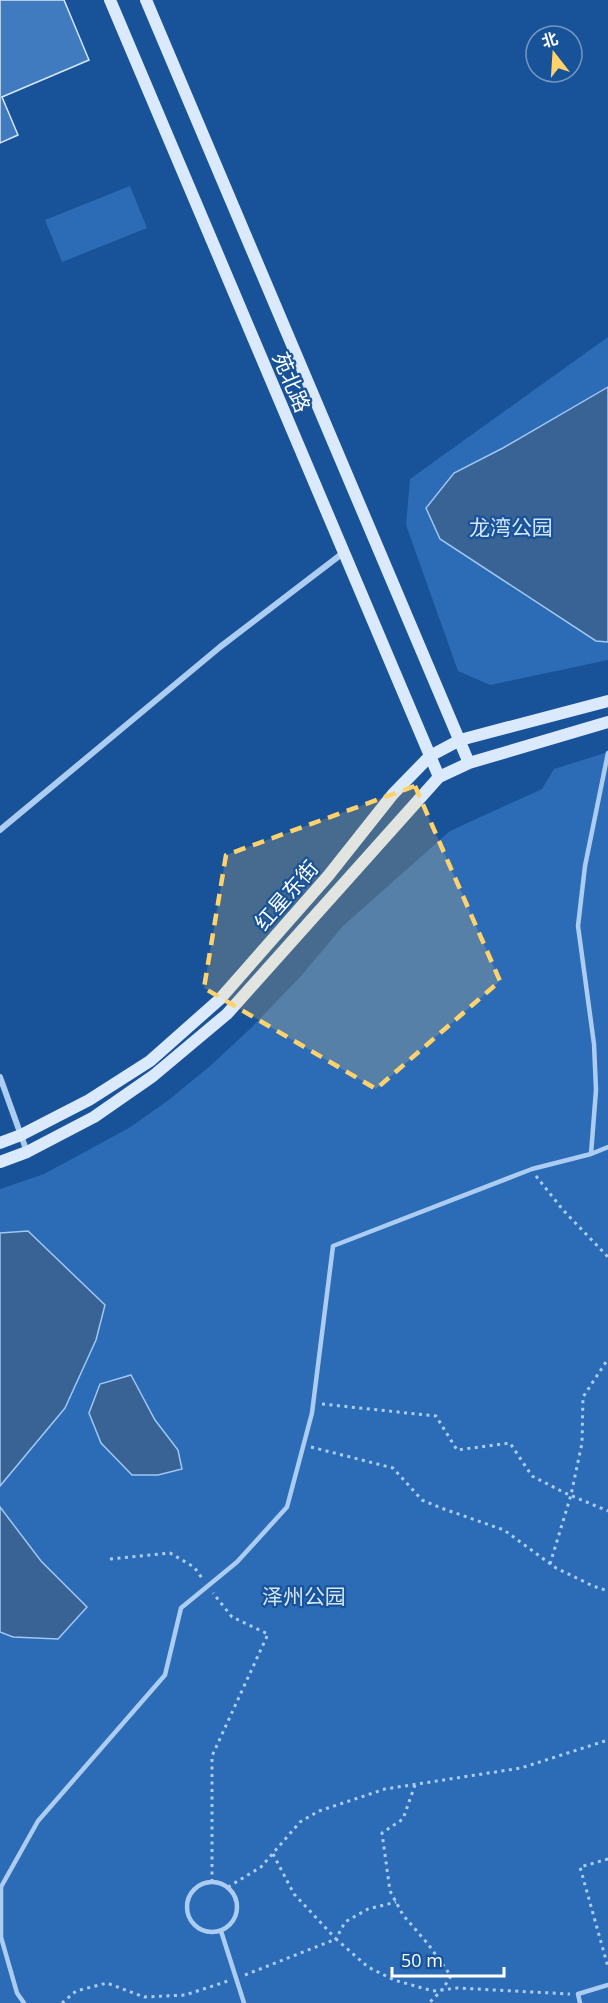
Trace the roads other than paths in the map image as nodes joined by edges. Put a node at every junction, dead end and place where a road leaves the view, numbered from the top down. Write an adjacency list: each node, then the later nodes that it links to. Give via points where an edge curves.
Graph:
1 (110, 0): 3 (main road, 苑北路)
2 (146, 0): 6 (main road, 苑北路)
3 (343, 554): 8 (main road, 苑北路); 11 (street, via 220,647)
4 (608, 701): 6 (main road, 红星东街)
5 (608, 722): 9 (main road, 红星东街)
6 (460, 740): 8 (main road, 红星东街); 9 (main road, 苑北路)
7 (608, 753): 17 (lane, via 585,866 578,926 594,1044 596,1090)
8 (430, 756): 10 (main road, 苑北路); 13 (main road, 红星东街, via 393,794 328,876 220,999 150,1060 89,1100)
9 (469, 763): 10 (main road, 红星东街)
10 (439, 777): 16 (main road, 红星东街, via 227,1014 153,1076 94,1117)
11 (0, 830)
12 (0, 1077): 13 (street)
13 (21, 1135): 14 (main road, 红星东街); 16 (street)
14 (0, 1143)
15 (608, 1148): 17 (lane)
16 (27, 1152): 18 (main road, 红星东街)
17 (591, 1154): 21 (lane, via 532,1169 333,1246 313,1403 287,1507 237,1562 181,1608 165,1675 38,1821 1,1887 1,1937 17,1994)
18 (0, 1162)
19 (221, 1931): 19 (lane, via 234,1919 237,1902 228,1887 204,1883 191,1892 188,1915 197,1928); 22 (lane)
20 (608, 1985): 23 (lane, via 578,1994)
21 (24, 2003)
22 (244, 2003)
23 (580, 2003)

